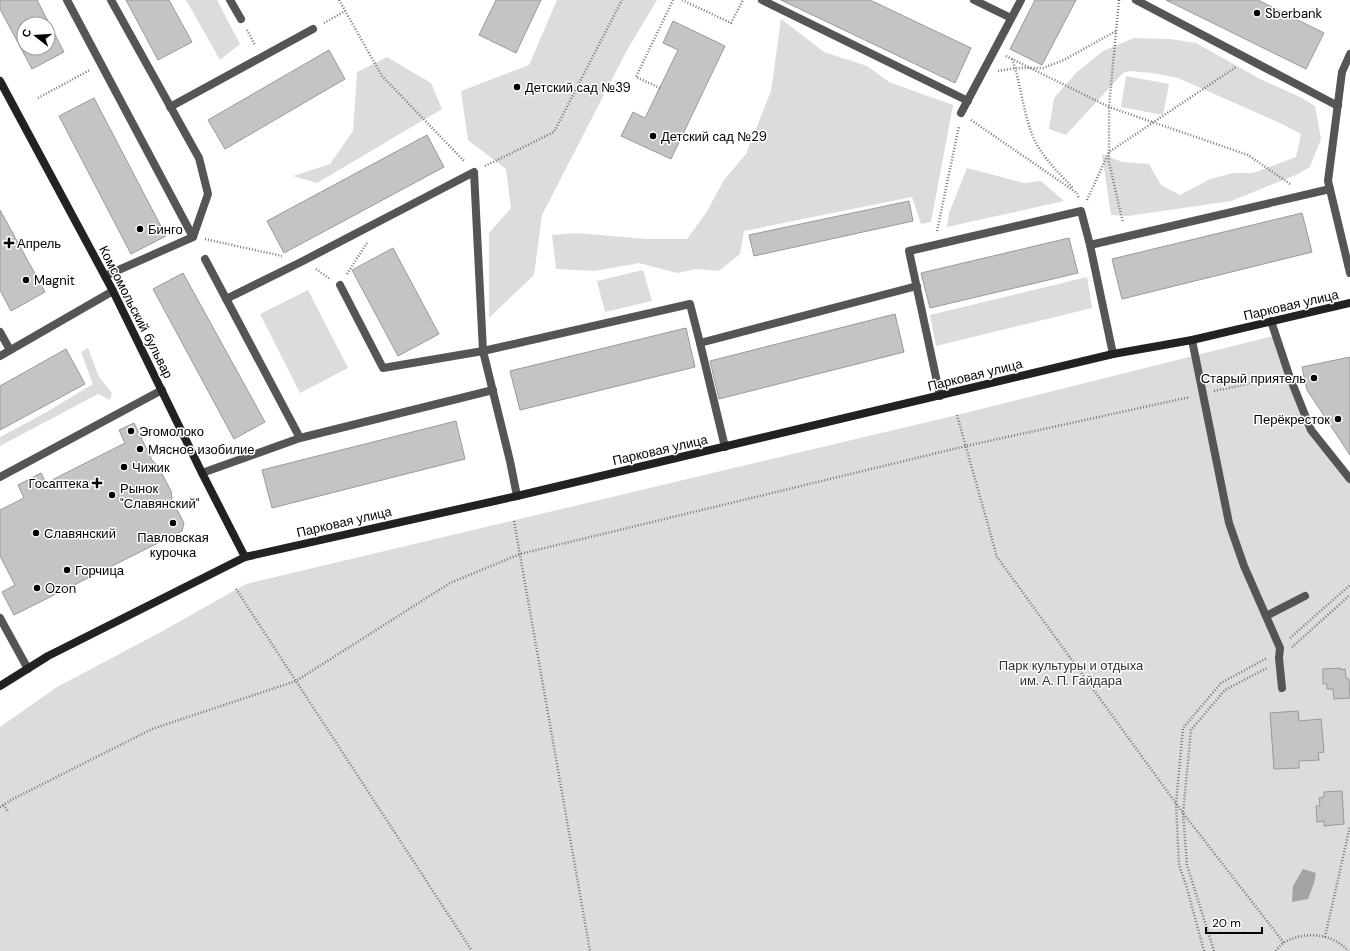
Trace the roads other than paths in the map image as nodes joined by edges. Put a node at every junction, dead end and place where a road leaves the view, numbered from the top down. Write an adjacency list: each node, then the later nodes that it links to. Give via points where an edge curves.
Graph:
1 (67, 0): 18 (lane)
2 (111, 0): 15 (lane)
3 (230, 0): 9 (lane)
4 (762, 0): 13 (lane)
5 (974, 0): 8 (lane)
6 (1021, 0): 8 (lane)
7 (1136, 0): 14 (lane)
8 (1011, 18): 13 (lane)
9 (241, 19)
10 (313, 29): 15 (lane)
11 (1350, 54): 14 (lane, via 1342,72)
12 (0, 81): 22 (street, Комсомольский бульвар)
13 (968, 101): 16 (lane)
14 (1338, 106): 17 (lane, via 1328,181)
15 (170, 107): 18 (lane, via 198,158 208,194)
16 (961, 113)
17 (1330, 189): 19 (lane); 21 (lane)
18 (193, 237): 22 (lane)
19 (1090, 244): 24 (lane, via 1081,211 909,251); 34 (lane)
20 (205, 260): 26 (lane)
21 (1350, 273)
22 (105, 276): 25 (street, Комсомольский бульвар)
23 (340, 286): 33 (lane, via 383,368)
24 (917, 286): 31 (lane); 38 (lane)
25 (113, 291): 32 (lane); 36 (street, Комсомольский бульвар)
26 (226, 299): 33 (lane, via 474,172); 39 (lane)
27 (1350, 303): 28 (street, Парковая улица)
28 (1271, 321): 30 (street, Парковая улица); 43 (lane, via 1311,430)
29 (0, 332): 32 (lane)
30 (1192, 340): 34 (street, Парковая улица); 47 (lane, via 1229,523)
31 (700, 343): 33 (lane, via 690,304); 40 (lane)
32 (10, 350): 35 (lane)
33 (483, 351): 37 (lane)
34 (1113, 354): 38 (street, Парковая улица)
35 (0, 356)
36 (162, 390): 41 (street, Комсомольский бульвар); 42 (lane)
37 (493, 390): 39 (lane); 44 (lane)
38 (940, 396): 40 (street, Парковая улица)
39 (300, 438): 41 (lane)
40 (724, 447): 44 (street, Парковая улица)
41 (202, 473): 45 (street, Комсомольский бульвар)
42 (0, 477)
43 (1350, 479)
44 (517, 496): 45 (street, Парковая улица)
45 (245, 556): 49 (street, Парковая улица, via 48,656)
46 (1305, 596): 47 (lane)
47 (1266, 616): 51 (lane, via 1280,648)
48 (0, 618): 49 (lane)
49 (28, 669): 50 (street, Парковая улица)
50 (0, 686)
51 (1282, 688)

